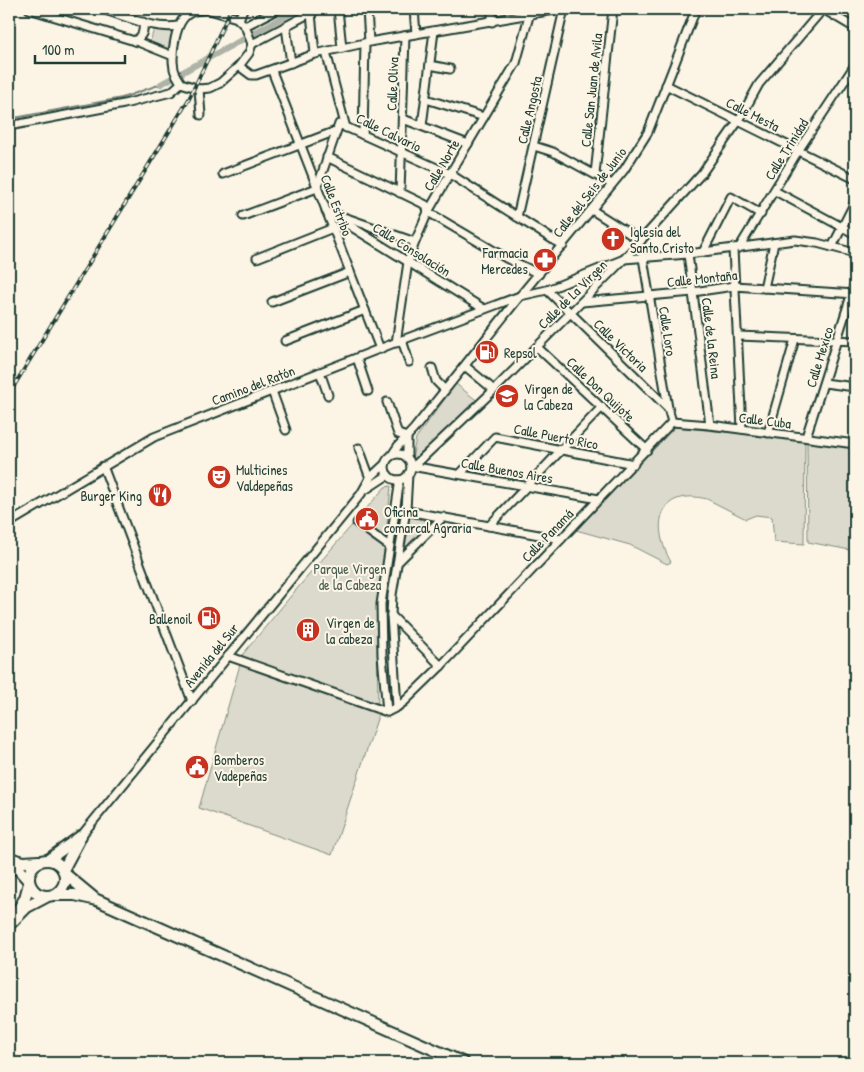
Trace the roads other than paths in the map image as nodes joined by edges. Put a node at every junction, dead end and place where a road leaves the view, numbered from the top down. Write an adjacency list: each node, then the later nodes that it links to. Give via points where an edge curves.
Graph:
1 (29, 9): 28 (street)
2 (101, 9): 19 (street)
3 (200, 9): 16 (street); 22 (street, via 186,15)
4 (243, 9): 21 (street)
5 (278, 9): 21 (street)
6 (318, 9): 18 (street)
7 (338, 9): 31 (street)
8 (367, 9): 29 (street)
9 (414, 9): 26 (street)
10 (492, 9): 20 (street)
11 (560, 9): 17 (street)
12 (564, 9): 56 (street, Calle Angosta)
13 (613, 9): 62 (street, Calle San Juan de Avila)
14 (696, 9): 42 (street, Calle del Seis de Junio)
15 (823, 9): 24 (street); 48 (street, Calle de La Virgen, via 759,84)
16 (215, 10): 21 (street)
17 (530, 12): 20 (street); 46 (street, Calle Norte, via 516,63)
18 (311, 13): 23 (street); 33 (street)
19 (143, 22): 22 (street, via 167,28); 28 (street, via 144,31)
20 (492, 22): 25 (street)
21 (242, 23): 30 (street)
22 (178, 26): 34 (street)
23 (286, 27): 30 (street); 35 (street)
24 (855, 28)
25 (434, 31): 26 (street); 36 (street)
26 (416, 34): 27 (street)
27 (405, 36): 29 (street); 47 (street, Calle Oliva)
28 (134, 41): 34 (street)
29 (367, 42): 31 (street); 53 (street)
30 (252, 44): 38 (street, via 249,54)
31 (342, 48): 32 (street)
32 (326, 52): 33 (street); 51 (street, Calle Calvario)
33 (315, 54): 35 (street)
34 (173, 56): 41 (street, via 174,70)
35 (291, 63): 40 (street)
36 (430, 65): 39 (street); 44 (street)
37 (855, 65): 57 (street, Calle Trinidad)
38 (239, 66): 40 (street, via 251,75); 43 (street, via 220,83)
39 (450, 69)
40 (272, 70): 55 (street, Calle Estribo)
41 (181, 84): 43 (street); 49 (street, via 171,92 124,104)
42 (666, 85): 48 (street, Calle Mesta); 64 (street, Calle del Seis de Junio, via 642,143)
43 (199, 89): 45 (street)
44 (426, 99): 46 (street); 50 (street)
45 (201, 116)
46 (484, 117): 54 (street, Calle Norte)
47 (403, 119): 50 (street); 58 (street, Calle Oliva)
48 (739, 120): 57 (street, Calle Mesta); 78 (street, Calle de La Virgen, via 702,173)
49 (9, 126)
50 (422, 126): 54 (street)
51 (346, 128): 52 (street, via 339,124); 53 (street, Calle Calvario)
52 (336, 131): 55 (street); 59 (street)
53 (364, 135): 58 (street, Calle Calvario)
54 (468, 144): 61 (street, Calle Norte)
55 (301, 145): 60 (street); 65 (street, Calle Estribo)
56 (534, 146): 62 (street); 74 (street, Calle Angosta)
57 (798, 151): 63 (street, Calle Mesta); 66 (street, Calle Trinidad)
58 (402, 153): 61 (street, Calle Calvario); 67 (street, Calle Oliva)
59 (327, 157): 65 (street); 67 (street)
60 (223, 174)
61 (450, 174): 71 (street, Calle Norte); 74 (street, Calle Calvario)
62 (595, 174): 64 (street)
63 (855, 179)
64 (612, 184): 70 (street, Calle del Seis de Junio)
65 (317, 188): 69 (street, Calle Estribo); 73 (street)
66 (774, 191): 72 (street, Calle Trinidad); 75 (street)
67 (400, 193): 71 (street, via 426,205)
68 (855, 202): 75 (street)
69 (326, 210): 76 (street, Calle Estribo); 79 (street); 90 (street, Calle Consolación)
70 (592, 210): 78 (street); 81 (street, Calle del Seis de Junio)
71 (428, 212): 79 (street, Calle Norte); 92 (street)
72 (761, 214): 83 (street, Calle Trinidad); 84 (street, via 731,197)
73 (243, 216)
74 (517, 217): 81 (street, Calle Calvario)
75 (842, 226): 77 (street); 82 (street)
76 (333, 228): 87 (street); 91 (street, Calle Estribo)
77 (855, 234)
78 (641, 241): 89 (street, Calle de La Virgen)
79 (415, 242): 90 (street, Calle Norte)
80 (774, 243): 82 (street, via 795,240); 83 (street); 95 (street)
81 (563, 246): 92 (street, Calle del Seis de Junio)
82 (832, 247): 85 (street)
83 (736, 248): 84 (street); 94 (street)
84 (703, 252): 86 (street)
85 (855, 253)
86 (688, 254): 88 (street); 97 (street, Calle de la Reina)
87 (257, 258)
88 (643, 258): 89 (street); 100 (street, Calle Loro)
89 (624, 259): 96 (street, Camino del Ratón); 102 (street, Calle de La Virgen)
90 (408, 262): 103 (street, Calle Consolación); 111 (street, Calle Norte)
91 (350, 272): 101 (street); 104 (street, Calle Estribo)
92 (539, 274): 99 (street, Calle del Seis de Junio)
93 (855, 283): 98 (street, Calle Mexico)
94 (734, 286): 95 (street, Calle Montaña); 97 (street, Calle Montaña); 106 (street)
95 (764, 288): 98 (street, Calle Montaña)
96 (547, 290): 99 (street, Camino del Ratón); 105 (street, Calle Victoria)
97 (693, 292): 100 (street, Calle Montaña); 130 (street, Calle de la Reina)
98 (853, 294): 109 (street, Calle Mexico)
99 (520, 296): 103 (street, Camino del Ratón); 116 (street, Calle del Seis de Junio)
100 (650, 296): 102 (street, Calle Montaña); 128 (street, Calle Loro)
101 (272, 302)
102 (582, 302): 105 (street, Calle de La Virgen)
103 (484, 309): 111 (street, Camino del Ratón)
104 (365, 310): 108 (street); 113 (street, Calle Estribo)
105 (571, 313): 112 (street, Calle de La Virgen); 128 (street, Calle Victoria)
106 (738, 336): 107 (street); 131 (street)
107 (795, 339): 109 (street); 133 (street)
108 (285, 341)
109 (837, 341): 110 (street); 119 (street, Calle Mexico)
110 (855, 341)
111 (399, 342): 113 (street, Camino del Ratón); 115 (street)
112 (537, 347): 122 (street, Calle de La Virgen); 127 (street, Calle Don Quijote)
113 (380, 349): 114 (street, Camino del Ratón)
114 (357, 358): 118 (street, Camino del Ratón); 124 (street)
115 (409, 362)
116 (465, 366): 121 (street, Calle del Seis de Junio); 122 (street)
117 (432, 368): 121 (street, via 436,381)
118 (320, 372): 123 (street, Camino del Ratón); 125 (street)
119 (824, 383): 120 (street); 135 (street, Calle Mexico)
120 (855, 387)
121 (445, 390): 134 (street, Calle del Seis de Junio)
122 (494, 390): 145 (street, Calle de La Virgen)
123 (272, 391): 132 (street); 144 (street, Camino del Ratón, via 154,436)
124 (368, 391)
125 (328, 395)
126 (387, 402): 134 (street, via 398,434)
127 (602, 407): 138 (street); 139 (street, Calle Don Quijote)
128 (668, 408): 129 (street, Calle Victoria)
129 (672, 422): 130 (street, Calle Cuba); 139 (street, Calle Panamá)
130 (710, 425): 131 (street, Calle Cuba)
131 (742, 429): 133 (street, Calle Cuba)
132 (286, 430)
133 (768, 433): 135 (street, Calle Cuba)
134 (407, 437): 140 (street, Calle del Seis de Junio); 141 (street)
135 (806, 437): 136 (street, Calle Cuba)
136 (855, 444)
137 (359, 448): 149 (street)
138 (562, 450): 143 (street, Calle Puerto Rico); 147 (street, Calle Puerto Rico, via 495,437); 151 (street)
139 (647, 450): 143 (street, Calle Panamá)
140 (392, 455): 141 (street, via 400,454); 142 (street)
141 (407, 458): 145 (street)
142 (385, 464): 148 (street); 149 (street, Avenida del Sur)
143 (634, 464): 153 (street, Calle Panamá)
144 (103, 466): 157 (street, Camino del Ratón); 166 (street)
145 (413, 466): 146 (street); 147 (street, Calle Buenos Aires)
146 (408, 474): 150 (street); 155 (street)
147 (460, 474): 151 (street, Calle Buenos Aires)
148 (388, 475): 150 (street); 152 (street, Avenida del Sur)
149 (370, 478): 152 (street, Avenida del Sur)
150 (398, 480): 154 (street)
151 (528, 486): 153 (street, Calle Buenos Aires); 159 (street)
152 (363, 492): 164 (street, Avenida del Sur)
153 (599, 499): 160 (street, Calle Panamá)
154 (396, 509): 155 (street); 161 (street)
155 (406, 510): 156 (street); 162 (street)
156 (442, 517): 159 (street); 162 (street)
157 (9, 523)
158 (357, 523): 161 (street)
159 (489, 526): 160 (street)
160 (561, 539): 165 (street, Calle Panamá)
161 (389, 546): 168 (street, via 381,604)
162 (399, 561): 163 (street)
163 (391, 615): 165 (street); 167 (street)
164 (228, 656): 166 (street, Avenida del Sur); 168 (street)
165 (440, 666): 167 (street, Calle Panamá)
166 (192, 701): 169 (street, Avenida del Sur)
167 (397, 707): 168 (street, Calle Panamá)
168 (387, 712)
169 (81, 836): 171 (main road, Avenida del Sur); 173 (main road, Avenida del Sur)
170 (9, 858): 171 (main road, via 24,862)
171 (44, 860): 173 (main road, via 57,863); 174 (main road, via 31,869)
172 (9, 863): 174 (main road)
173 (64, 872): 175 (main road, via 64,886); 176 (main road)
174 (29, 882): 175 (main road, via 35,892); 177 (main road, via 25,898)
175 (50, 896): 176 (main road, via 75,895); 177 (main road, via 34,902)
176 (97, 900): 178 (main road)
177 (12, 921)
178 (464, 1063)

